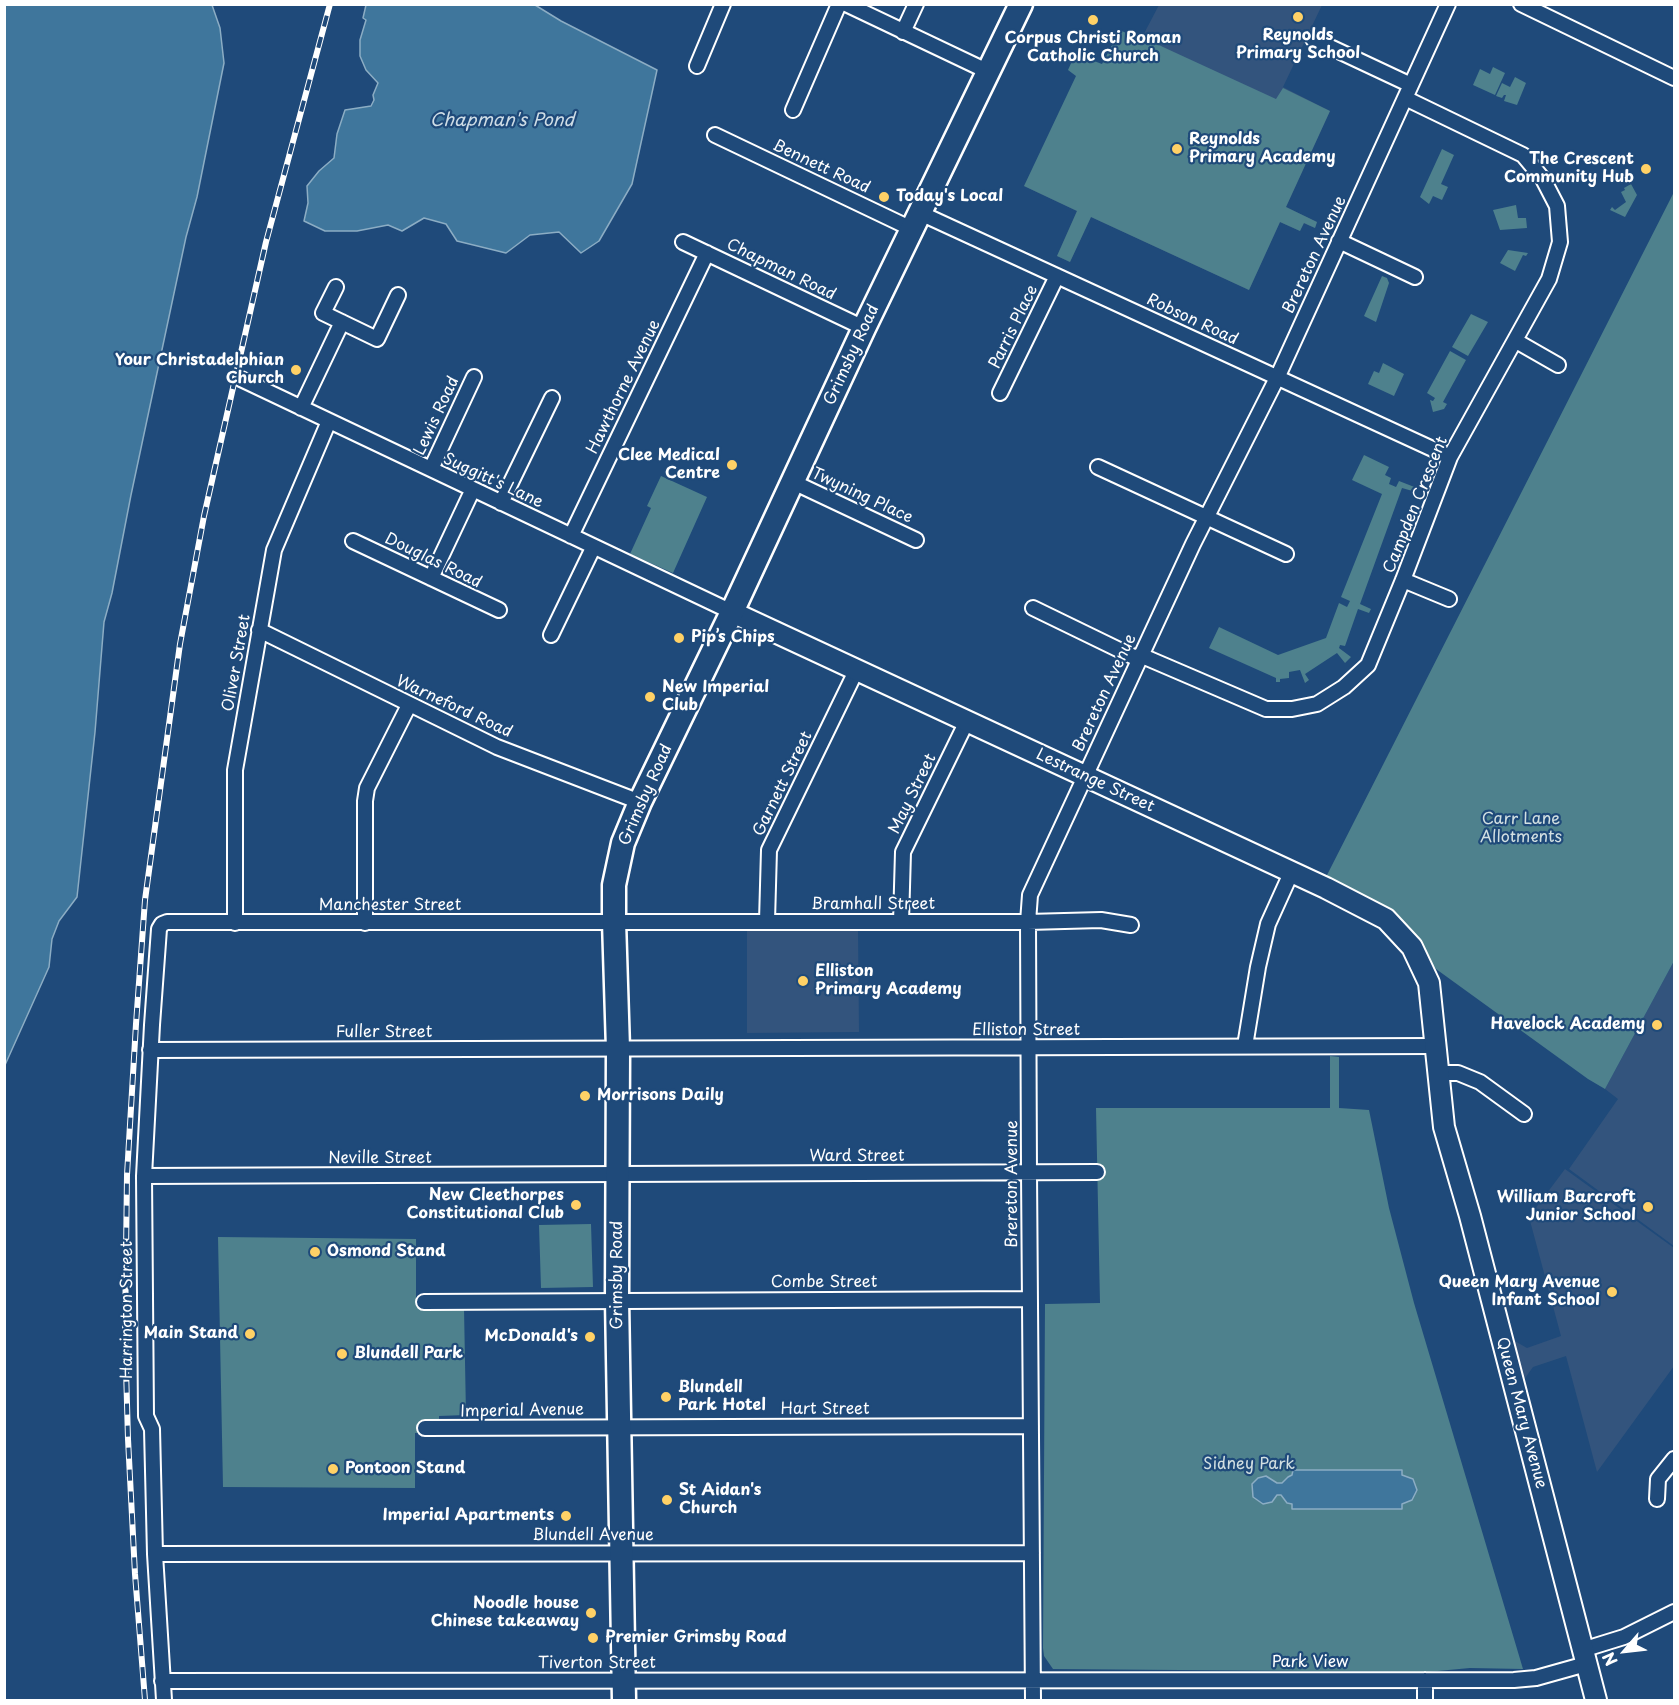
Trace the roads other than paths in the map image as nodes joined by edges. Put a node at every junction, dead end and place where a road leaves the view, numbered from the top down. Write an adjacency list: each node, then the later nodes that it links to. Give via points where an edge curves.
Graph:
1 (723, 4): 10 (street)
2 (839, 4): 15 (street)
3 (846, 4): 8 (street)
4 (916, 4): 8 (street)
5 (1021, 4): 11 (main road, Grimsby Road)
6 (1448, 4): 13 (street, Brereton Avenue)
7 (1521, 4): 12 (street)
8 (903, 32): 11 (street)
9 (1313, 39): 13 (street)
10 (697, 66)
11 (989, 72): 17 (main road, Grimsby Road)
12 (1674, 78)
13 (1411, 85): 14 (street, Brereton Avenue)
14 (1405, 98): 18 (street, Brereton Avenue); 27 (street, Campden Crescent, via 1523,155 1543,178 1557,206 1560,242 1549,279)
15 (794, 110)
16 (715, 135): 17 (street, Bennett Road)
17 (916, 221): 21 (street, Robson Road); 26 (main road, Grimsby Road)
18 (1339, 241): 22 (street); 30 (street, Brereton Avenue)
19 (683, 242): 20 (street, Chapman Road)
20 (707, 253): 26 (street, Chapman Road); 43 (street, Hawthorne Avenue)
21 (1057, 276): 30 (street, Robson Road); 32 (street, Parris Place)
22 (1414, 277)
23 (336, 287): 25 (street, via 323,313)
24 (398, 295): 25 (street, via 377,339)
25 (342, 322): 34 (street)
26 (864, 328): 39 (main road, Grimsby Road)
27 (1515, 341): 28 (street); 36 (street, Campden Crescent)
28 (1558, 365)
29 (474, 377): 38 (street, Lewis Road)
30 (1277, 378): 36 (street, Robson Road); 42 (street, Brereton Avenue)
31 (241, 379): 34 (street, Suggitt's Lane)
32 (1000, 393)
33 (552, 398): 41 (street)
34 (302, 408): 35 (street, Suggitt's Lane)
35 (329, 421): 38 (street, Suggitt's Lane); 54 (street, Oliver Street, via 274,550)
36 (1450, 457): 49 (street, Campden Crescent)
37 (1098, 467): 42 (street)
38 (431, 469): 40 (street, Suggitt's Lane)
39 (793, 482): 44 (street, Twyning Place); 53 (main road, Grimsby Road)
40 (473, 489): 41 (street, Suggitt's Lane); 48 (street)
41 (501, 503): 43 (street, Suggitt's Lane)
42 (1207, 517): 47 (street); 56 (street, Brereton Avenue)
43 (571, 536): 46 (street, Suggitt's Lane)
44 (916, 540)
45 (353, 541): 48 (street, Douglas Road)
46 (593, 548): 53 (street, Suggitt's Lane); 55 (street)
47 (1286, 554)
48 (431, 578): 52 (street, Douglas Road)
49 (1403, 580): 50 (street); 56 (street, Campden Crescent, via 1368,664 1344,687 1317,704 1266,709)
50 (1449, 599)
51 (1034, 608): 56 (street, Campden Crescent)
52 (499, 610)
53 (732, 612): 57 (street, Lestrange Street); 61 (main road, Grimsby Road)
54 (259, 630): 58 (street, Warneford Road); 68 (street, Oliver Street, via 235,770)
55 (551, 635)
56 (1139, 657): 60 (street, Brereton Avenue)
57 (856, 669): 59 (street, Lestrange Street); 64 (street, Garnett Street, via 769,850)
58 (409, 705): 61 (street, Warneford Road, via 497,747); 69 (street, via 367,788)
59 (967, 721): 60 (street, Lestrange Street); 65 (street, May Street, via 903,852)
60 (1084, 777): 62 (street, Lestrange Street); 67 (street, Brereton Avenue, via 1030,895)
61 (639, 802): 63 (main road, Grimsby Road, via 623,843 615,885)
62 (1292, 871): 71 (street, Lestrange Street, via 1386,920 1412,946); 72 (street, via 1268,924)
63 (614, 921): 64 (street, Bramhall Street); 69 (street, Manchester Street); 75 (main road, Grimsby Road)
64 (767, 921): 65 (street, Bramhall Street)
65 (901, 921): 67 (street, Bramhall Street)
66 (167, 922): 68 (street, Manchester Street); 76 (street, Harrington Street, via 159,929)
67 (1028, 922): 70 (street, Bramhall Street, via 1101,920); 74 (street, Brereton Avenue)
68 (236, 923): 69 (street, Manchester Street)
69 (365, 923)
70 (1131, 925)
71 (1429, 983): 73 (street, Queen Mary Avenue)
72 (1245, 1046): 73 (street, Elliston Street); 74 (street, Elliston Street)
73 (1435, 1046): 77 (street, Queen Mary Avenue)
74 (1029, 1047): 75 (street, Elliston Street); 80 (street, Brereton Avenue)
75 (618, 1049): 76 (street, Fuller Street); 81 (main road, Grimsby Road)
76 (150, 1050): 82 (street, Harrington Street)
77 (1437, 1073): 78 (street, via 1458,1073 1480,1082); 95 (street, Queen Mary Avenue, via 1444,1127)
78 (1524, 1114)
79 (1097, 1172): 80 (street, Ward Street)
80 (1029, 1173): 81 (street, Ward Street); 83 (street, Brereton Avenue)
81 (617, 1174): 82 (street, Neville Street); 84 (main road, Grimsby Road)
82 (144, 1176): 93 (street, Harrington Street, via 146,1416 152,1429)
83 (1030, 1299): 84 (street, Combe Street); 86 (street, Brereton Avenue)
84 (617, 1300): 85 (street, Combe Street); 87 (main road, Grimsby Road)
85 (424, 1302)
86 (1030, 1426): 87 (street, Hart Street); 92 (street, Brereton Avenue)
87 (620, 1427): 88 (street, Imperial Avenue); 91 (main road, Grimsby Road)
88 (425, 1428)
89 (1674, 1459): 90 (street, via 1653,1476)
90 (1657, 1499)
91 (623, 1553): 92 (street, Blundell Avenue); 93 (street, Blundell Avenue); 99 (main road, Grimsby Road)
92 (1032, 1553): 96 (street, Brereton Avenue)
93 (155, 1554): 98 (street, Harrington Street)
94 (1674, 1612): 95 (street, Park View)
95 (1584, 1657): 97 (street, Park View, via 1536,1678); 103 (street, Queen Mary Avenue)
96 (1033, 1679): 97 (street, Park View); 99 (street, Tiverton Street); 101 (street, Brereton Avenue)
97 (1425, 1680): 102 (street)
98 (162, 1681): 99 (street, Tiverton Street); 100 (street, Harrington Street)
99 (623, 1691)
100 (164, 1701)
101 (1033, 1701)
102 (1425, 1701)
103 (1596, 1701)

